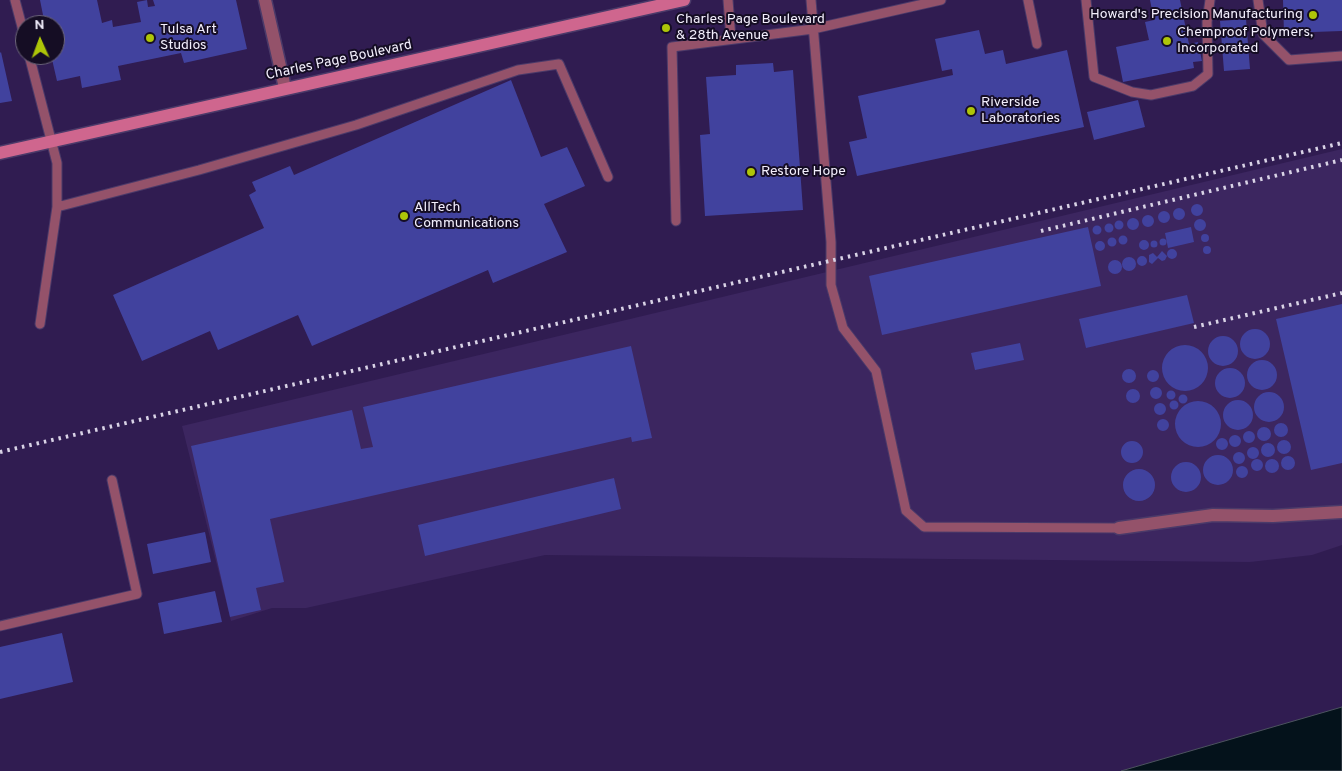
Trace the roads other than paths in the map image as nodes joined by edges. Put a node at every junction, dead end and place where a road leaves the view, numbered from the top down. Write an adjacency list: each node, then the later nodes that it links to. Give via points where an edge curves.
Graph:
1 (15, 0): 11 (lane)
2 (265, 0): 17 (street)
3 (684, 0): 17 (main road, Charles Page Boulevard)
4 (728, 0): 13 (lane)
5 (811, 0): 12 (lane)
6 (941, 0): 12 (lane)
7 (1028, 0): 14 (lane)
8 (1086, 0): 9 (lane, via 1094,77 1132,92 1151,95 1193,86 1208,74)
9 (1210, 0)
10 (1258, 0): 15 (lane, via 1263,34 1289,60)
11 (19, 15)
12 (813, 29): 13 (lane); 26 (lane, via 831,242 831,285 843,328 876,371 906,511 924,527)
13 (732, 39): 22 (lane, via 672,47)
14 (1037, 44)
15 (1342, 56)
16 (32, 65): 18 (lane)
17 (285, 88): 18 (main road, Charles Page Boulevard)
18 (52, 141): 19 (main road, Charles Page Boulevard); 21 (lane, via 57,163)
19 (0, 152)
20 (608, 177): 21 (lane, via 559,64 518,70 347,127 199,170)
21 (57, 206): 23 (lane)
22 (676, 221)
23 (40, 324)
24 (112, 480): 27 (lane, via 137,594)
25 (1342, 512): 26 (street, via 1213,515)
26 (1119, 528)
27 (0, 626)

